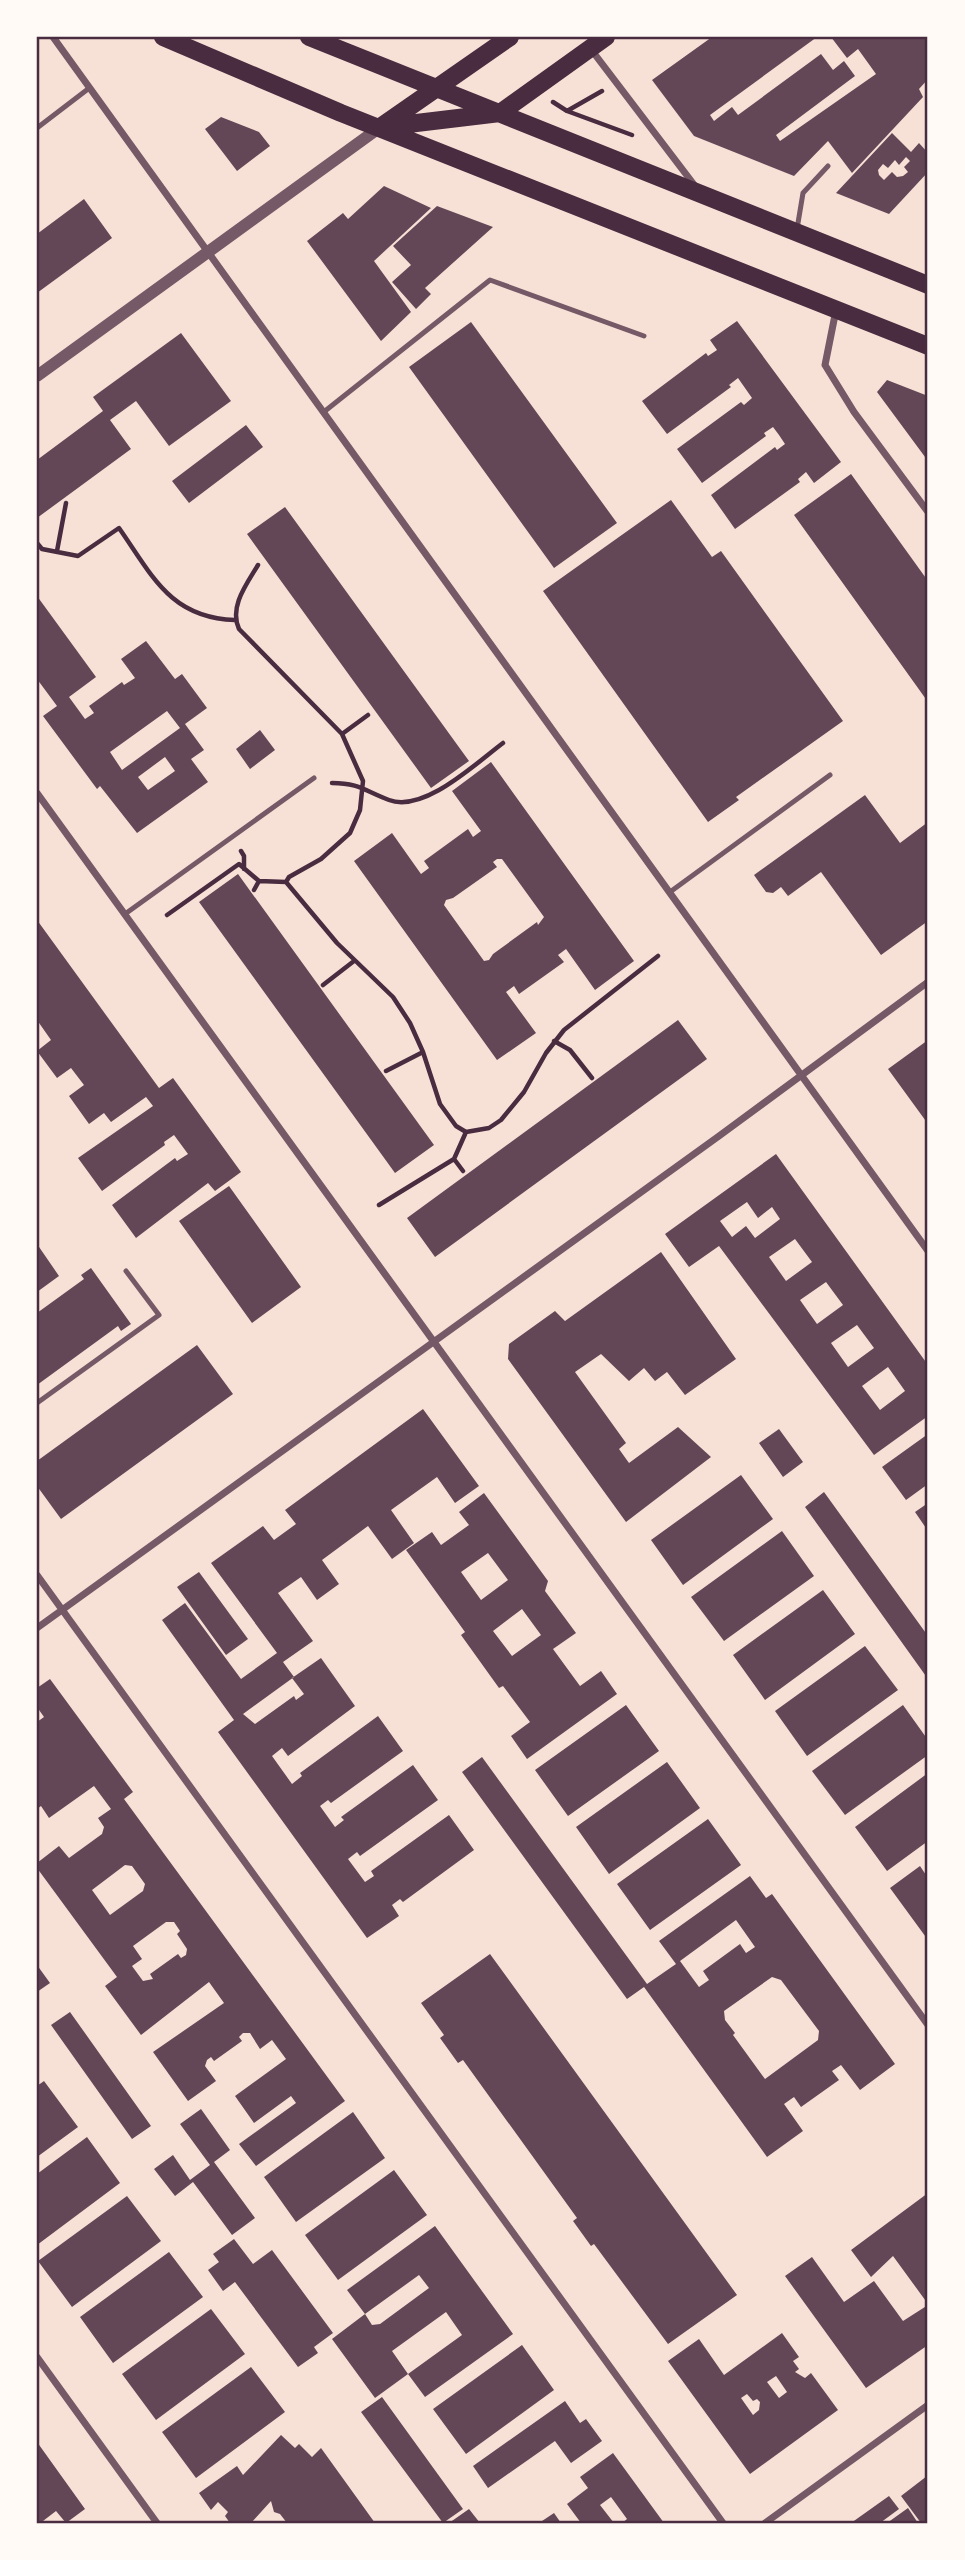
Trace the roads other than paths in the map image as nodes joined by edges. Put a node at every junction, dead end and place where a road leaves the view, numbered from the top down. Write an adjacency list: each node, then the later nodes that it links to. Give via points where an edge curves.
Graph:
1 (53, 37): 8 (street)
2 (163, 37): 11 (main road)
3 (309, 37): 7 (main road)
4 (510, 37): 7 (main road)
5 (606, 37): 6 (main road)
6 (590, 48): 9 (main road); 13 (street)
7 (438, 88): 9 (main road); 11 (main road)
8 (88, 89): 10 (lane); 15 (street)
9 (500, 113): 11 (main road); 13 (main road)
10 (37, 128)
11 (379, 128): 15 (street); 17 (main road)
12 (828, 166): 14 (lane, via 803,193)
13 (701, 195): 14 (main road)
14 (797, 233): 16 (main road)
15 (209, 252): 20 (street); 21 (street)
16 (928, 285)
17 (836, 310): 19 (main road); 22 (street, via 825,365)
18 (644, 336): 21 (lane, via 490,280)
19 (928, 346)
20 (37, 376)
21 (325, 411): 26 (street)
22 (928, 512)
23 (830, 775): 26 (lane)
24 (314, 778): 27 (lane)
25 (37, 793): 27 (street)
26 (670, 891): 29 (street)
27 (125, 914): 32 (street)
28 (928, 982): 29 (street)
29 (801, 1076): 30 (street); 32 (street)
30 (928, 1251)
31 (126, 1271): 33 (lane, via 159,1315)
32 (433, 1341): 35 (street); 37 (street)
33 (37, 1403)
34 (37, 1575): 35 (street)
35 (62, 1609): 36 (street); 41 (street)
36 (37, 1628)
37 (928, 2025)
38 (37, 2357): 40 (street)
39 (928, 2405): 42 (street)
40 (157, 2523)
41 (723, 2523)
42 (765, 2523)

